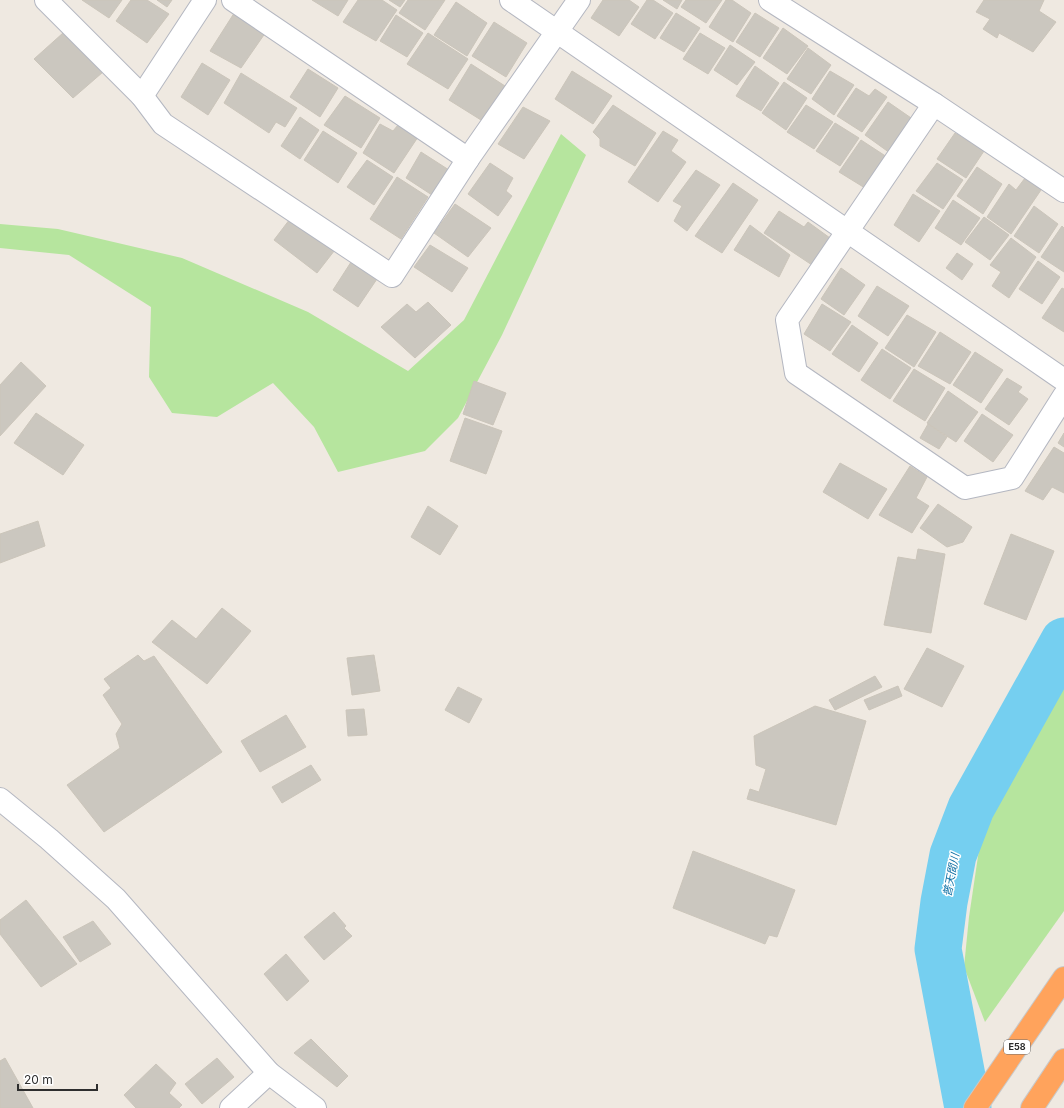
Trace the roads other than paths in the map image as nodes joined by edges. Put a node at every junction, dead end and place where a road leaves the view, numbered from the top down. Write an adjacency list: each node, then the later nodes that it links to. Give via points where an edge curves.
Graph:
1 (46, 0): 8 (street)
2 (205, 0): 8 (street)
3 (233, 0): 10 (street)
4 (511, 0): 7 (street)
5 (579, 0): 7 (street)
6 (770, 0): 9 (street)
7 (556, 31): 10 (street); 12 (street)
8 (142, 96): 10 (street, via 163,124 392,276)
9 (934, 104): 11 (street); 12 (street)
10 (468, 159)
11 (1064, 191)
12 (847, 232): 13 (street); 14 (street, via 787,320 796,374 965,488 1012,478)
13 (1064, 380)
14 (1064, 396)
15 (0, 800): 18 (street, via 49,839 116,899)
16 (1062, 982): 21 (highway, E58)
17 (1064, 1060): 22 (highway)
18 (269, 1073): 19 (street); 20 (street)
19 (231, 1108)
20 (315, 1108)
21 (975, 1108)
22 (1032, 1108)

